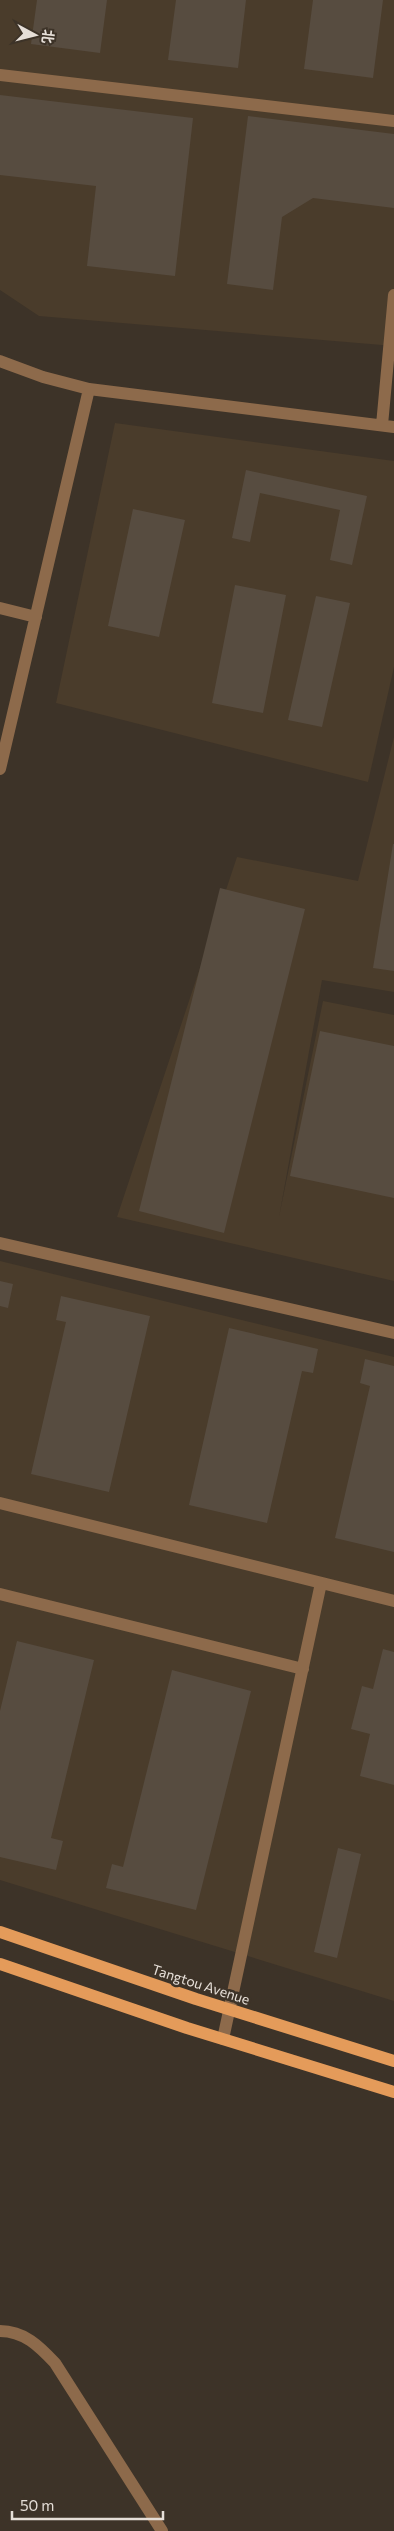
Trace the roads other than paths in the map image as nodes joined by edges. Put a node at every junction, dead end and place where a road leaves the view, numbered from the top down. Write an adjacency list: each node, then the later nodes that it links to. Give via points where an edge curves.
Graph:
1 (0, 75): 2 (street)
2 (394, 121)
3 (394, 295): 6 (street)
4 (0, 361): 5 (street)
5 (88, 389): 6 (street); 8 (street)
6 (388, 426)
7 (0, 608): 8 (street)
8 (36, 617): 9 (street)
9 (0, 769)
10 (0, 1244): 11 (street)
11 (394, 1333)
12 (0, 1503): 13 (street)
13 (321, 1583): 15 (street); 16 (street)
14 (0, 1594): 16 (street)
15 (394, 1601)
16 (303, 1669): 19 (street)
17 (0, 1932): 19 (main road, Tangtou Avenue)
18 (0, 1964): 20 (main road)
19 (229, 2010): 20 (street); 21 (main road, Tangtou Avenue)
20 (223, 2039): 22 (main road)
21 (394, 2061)
22 (394, 2092)
23 (0, 2331): 24 (street, via 10,2331 36,2342 54,2363)
24 (162, 2531)

